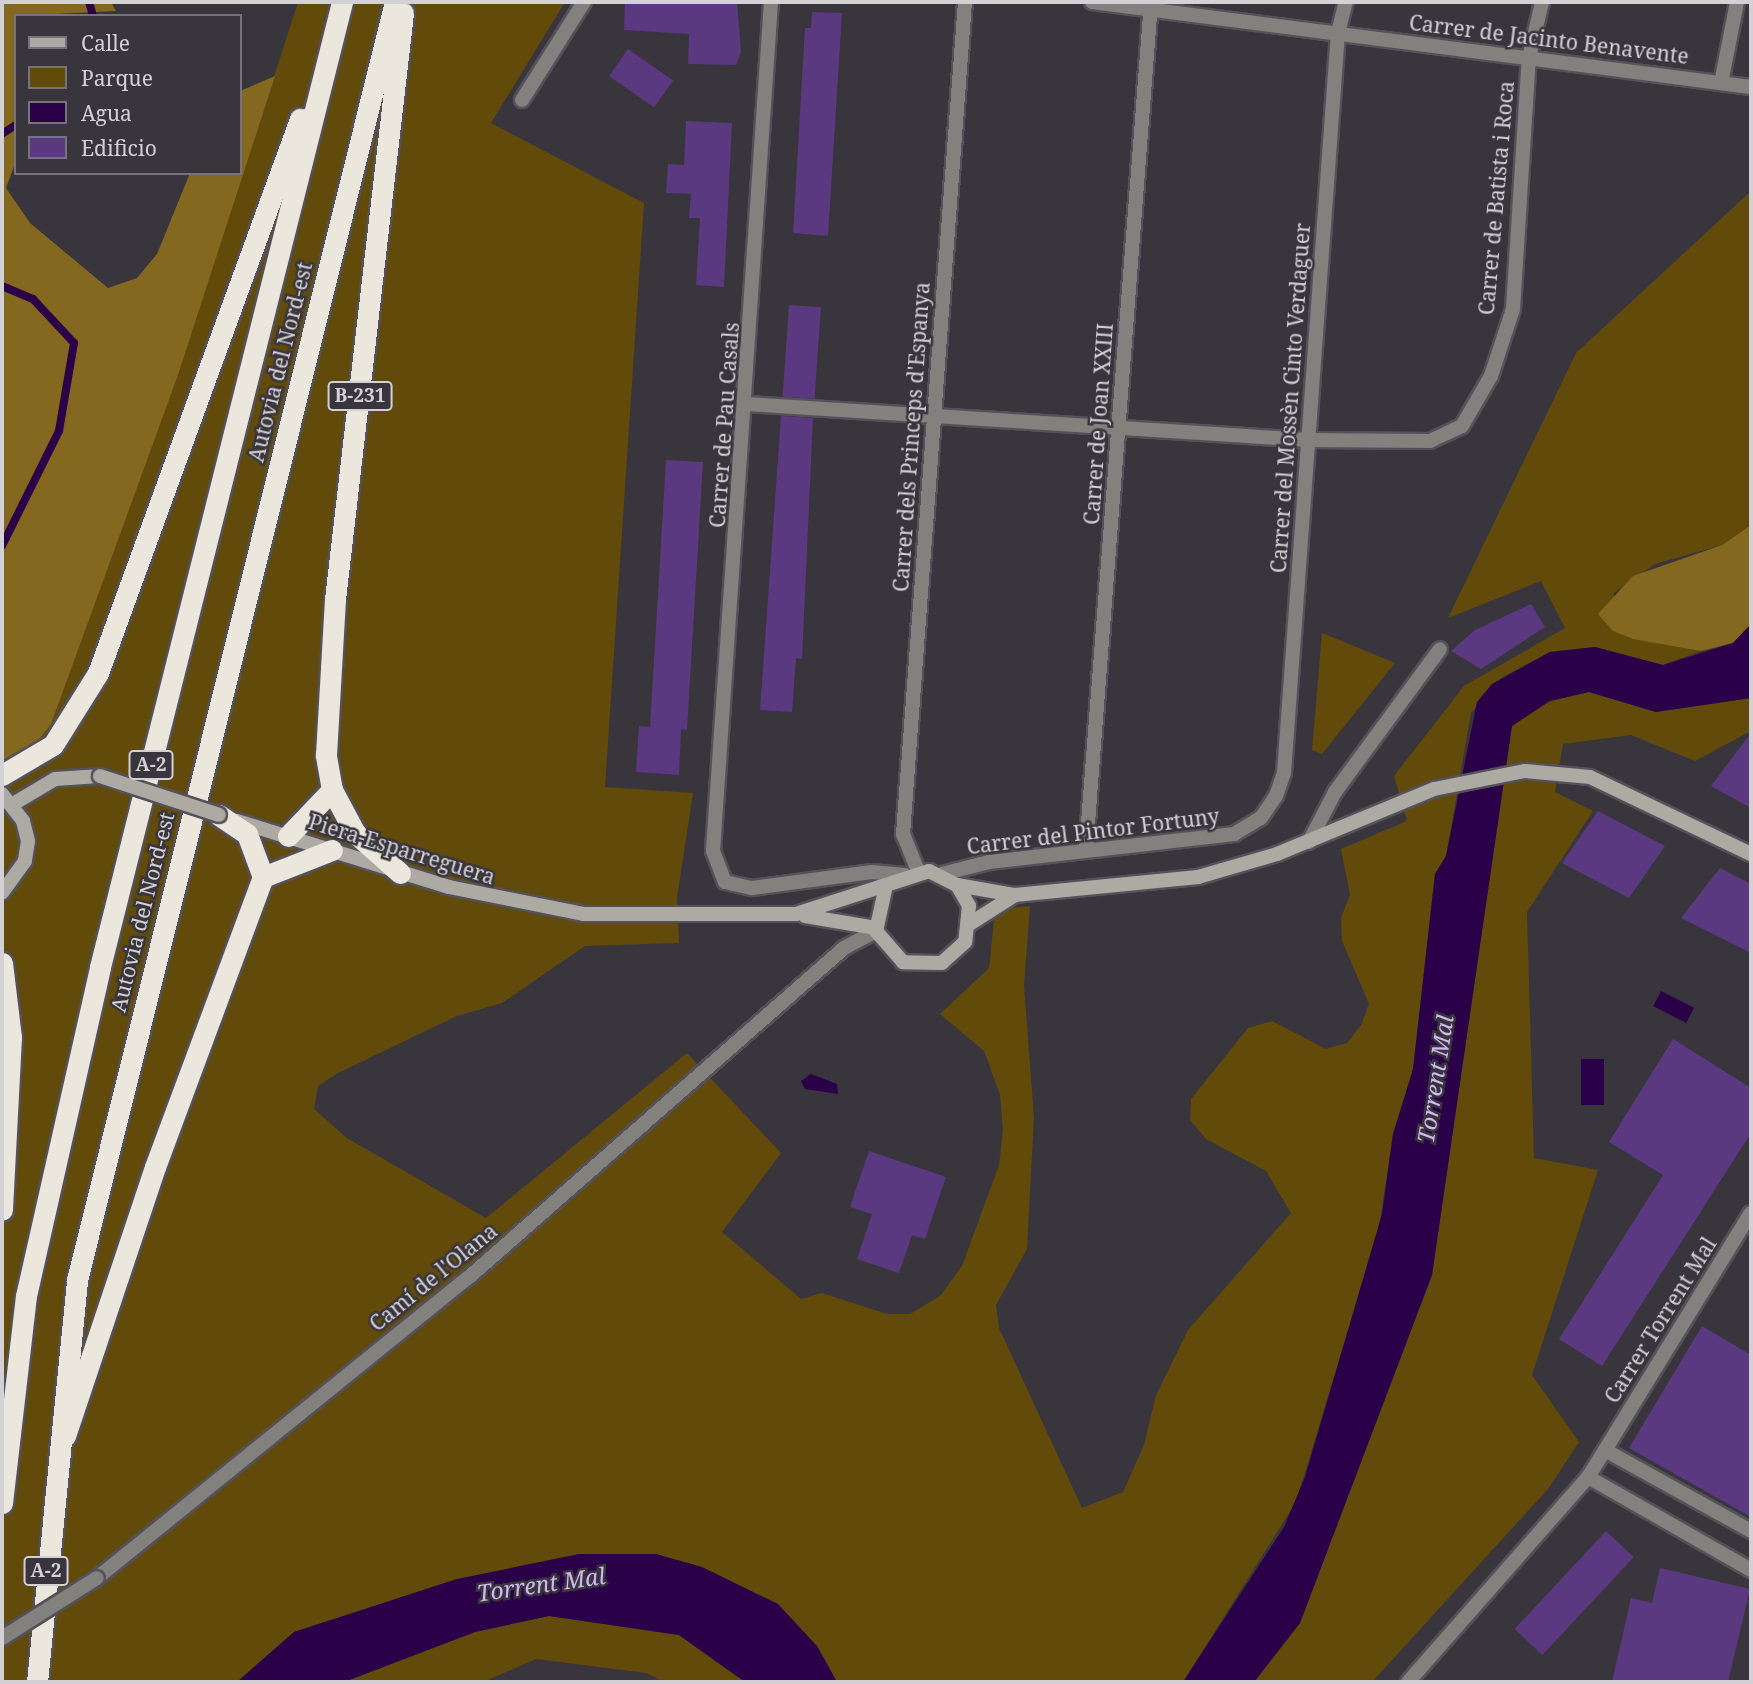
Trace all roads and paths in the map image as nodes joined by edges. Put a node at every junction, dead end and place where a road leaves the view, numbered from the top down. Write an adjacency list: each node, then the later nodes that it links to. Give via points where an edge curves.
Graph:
1 (342, 2): 12 (highway, Autovia del Nord-est / A-2)
2 (395, 2): 49 (highway, Autovia del Nord-est / A-2, via 77,1280)
3 (404, 2): 24 (highway, B-231, via 335,599 326,755)
4 (584, 2): 17 (street)
5 (771, 2): 18 (street, Carrer de Pau Casals)
6 (965, 2): 19 (street, Carrer dels Princeps d'Espanya)
7 (1092, 2): 11 (street, Carrer de Jacinto Benavente)
8 (1346, 2): 13 (street, Carrer del Mossèn Cinto Verdaguer)
9 (1542, 2): 14 (street, Carrer de Batista i Roca)
10 (1737, 2): 15 (street)
11 (1150, 5): 13 (street, Carrer de Jacinto Benavente); 20 (street, Carrer de Joan XXIII)
12 (333, 32): 23 (highway, via 94,682 53,745); 51 (highway, Autovia del Nord-est / A-2, via 100,967 26,1296)
13 (1338, 33): 14 (street, Carrer de Jacinto Benavente); 21 (street, Carrer del Mossèn Cinto Verdaguer)
14 (1528, 58): 15 (street, Carrer de Jacinto Benavente); 21 (street, Carrer de Batista i Roca, via 1513,309 1491,376 1462,426 1430,441)
15 (1721, 83): 16 (street, Carrer de Jacinto Benavente)
16 (1751, 87)
17 (522, 100)
18 (747, 404): 19 (street, Carrer de Batista i Roca); 35 (street, Carrer de Pau Casals, via 713,851 725,882 752,888 872,872)
19 (933, 420): 20 (street, Carrer de Batista i Roca); 35 (street, Carrer dels Princeps d'Espanya, via 903,834)
20 (1119, 431): 21 (street, Carrer de Batista i Roca); 31 (street, Carrer de Joan XXIII)
21 (1308, 440): 26 (street, Carrer del Mossèn Cinto Verdaguer, via 1284,773)
22 (1440, 649): 30 (street, via 1335,792)
23 (2, 775)
24 (332, 790): 29 (highway); 34 (highway, B-231, via 355,833)
25 (2, 794): 27 (main road)
26 (1276, 796): 31 (street, Carrer del Pintor Fortuny, via 1261,818 1234,834)
27 (13, 804): 28 (main road, Piera-Esparreguera / B-231, bridge, via 55,779 100,775); 40 (main road, via 26,831 25,861)
28 (219, 815): 29 (main road, Piera-Esparreguera / B-231); 37 (highway, via 247,834)
29 (288, 836): 32 (main road, Piera-Esparreguera / B-231)
30 (1309, 842): 33 (main road, via 1402,802 1484,776 1563,772 1620,788); 41 (main road, via 1198,877)
31 (1086, 849): 36 (street, Carrer del Pintor Fortuny)
32 (332, 850): 34 (main road, Piera-Esparreguera / B-231); 37 (highway)
33 (1751, 854)
34 (400, 873): 42 (main road, Piera-Esparreguera / B-231, via 584,914)
35 (911, 873): 36 (main road); 39 (main road, Piera-Esparreguera / B-231)
36 (942, 874): 38 (main road)
37 (263, 877): 49 (highway)
38 (957, 885): 41 (main road); 43 (main road)
39 (885, 890): 42 (main road, Piera-Esparreguera / B-231); 44 (main road)
40 (2, 893)
41 (1015, 895): 43 (main road)
42 (796, 914): 44 (main road, Piera-Esparreguera / B-231)
43 (971, 923): 44 (main road, via 955,955 926,967 889,953)
44 (876, 930): 54 (street, Camí de l'Olana, bridge, via 844,948 468,1278 97,1578)
45 (2, 963): 46 (highway, via 11,1037)
46 (2, 1210)
47 (1751, 1213): 48 (street, Carrer Torrent Mal)
48 (1605, 1450): 50 (street, Carrer Torrent Mal); 52 (street)
49 (55, 1460): 55 (highway, Autovia del Nord-est / A-2)
50 (1588, 1477): 53 (street); 56 (street)
51 (2, 1503)
52 (1751, 1531)
53 (1751, 1570)
54 (2, 1638)
55 (37, 1682)
56 (1408, 1682)

